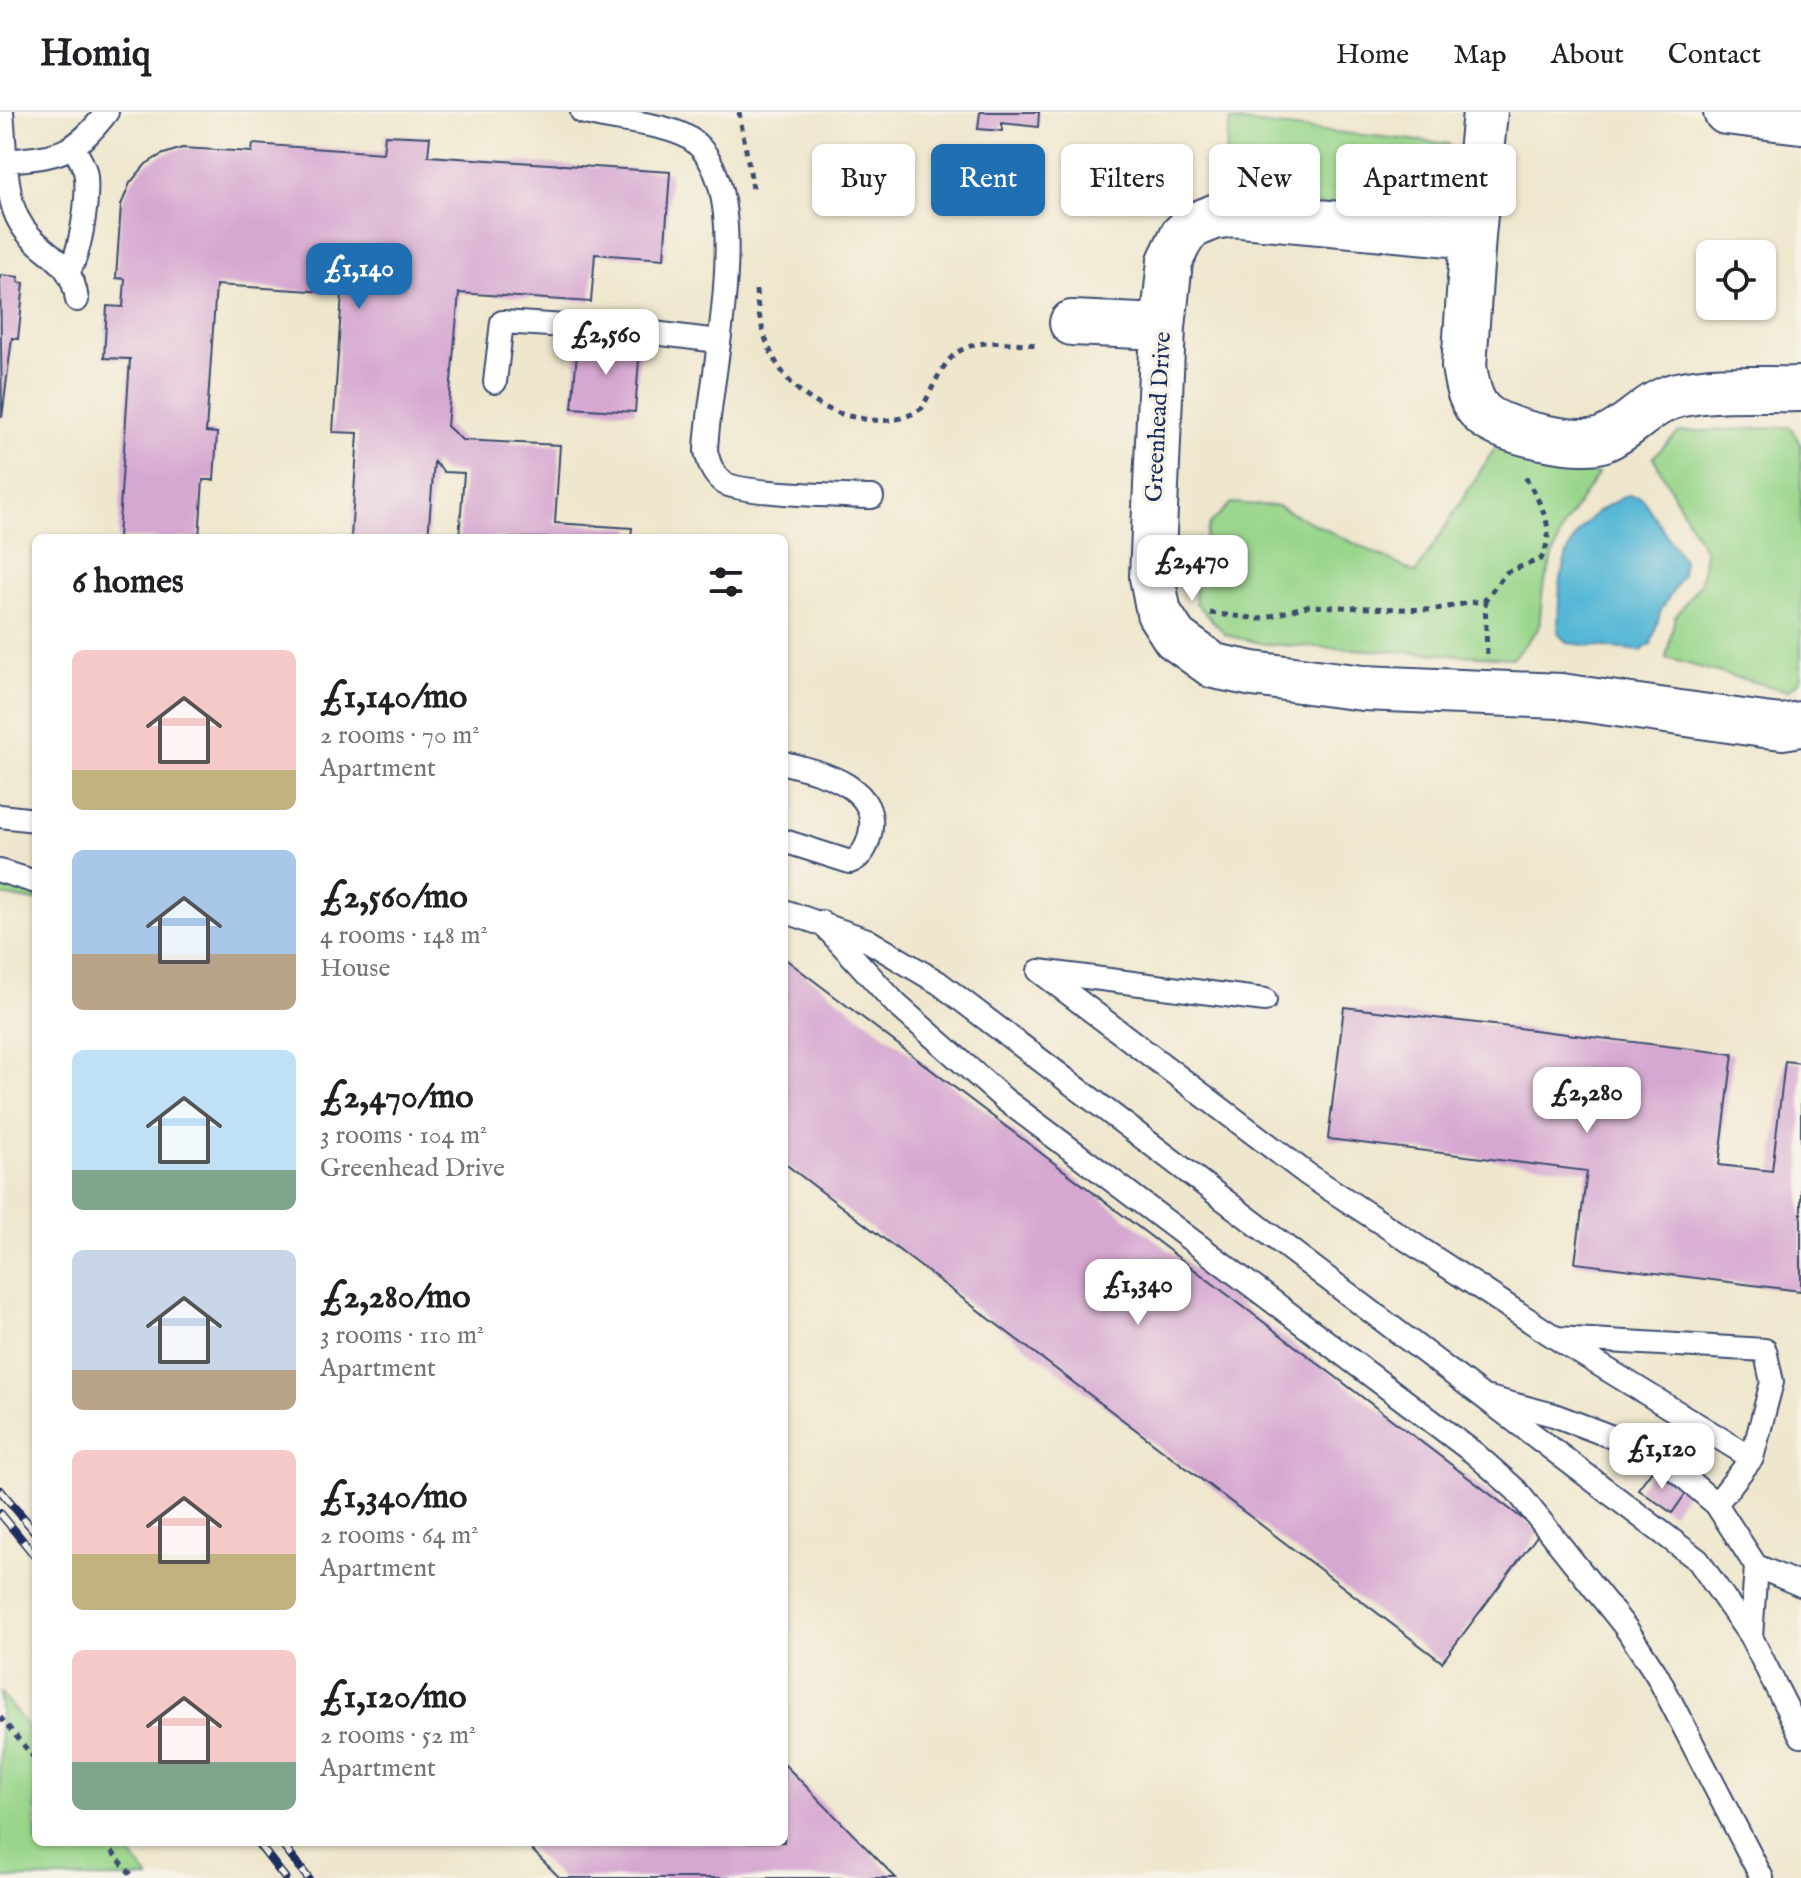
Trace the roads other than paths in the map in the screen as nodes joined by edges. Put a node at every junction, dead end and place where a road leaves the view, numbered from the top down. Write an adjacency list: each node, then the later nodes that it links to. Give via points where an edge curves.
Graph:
1 (2, 112): 8 (lane)
2 (107, 112): 7 (lane)
3 (582, 112): 15 (lane, via 686,136 711,161 722,194 727,240)
4 (1485, 112): 10 (street)
5 (1726, 112): 6 (street)
6 (1801, 121)
7 (73, 148): 8 (lane); 11 (lane, via 86,178 80,245)
8 (7, 161): 9 (lane)
9 (5, 199): 11 (lane, via 24,229)
10 (1473, 236): 14 (street, Greenhead Drive, via 1251,215 1214,217 1192,226 1174,248); 17 (street, via 1466,376 1474,403 1499,424 1592,443 1651,406 1680,395)
11 (69, 271): 12 (lane)
12 (77, 300)
13 (1072, 323): 14 (street)
14 (1163, 327): 19 (street, Greenhead Drive, via 1152,577 1166,626 1202,659 1232,671 1363,688 1561,696 1764,725)
15 (718, 341): 16 (lane, via 502,322); 18 (lane, via 706,451 717,477 737,489)
16 (495, 382)
17 (1801, 389)
18 (872, 497)
19 (1801, 724)
20 (788, 764): 23 (lane, via 846,783 862,799 871,832 864,852 850,862)
21 (0, 816): 22 (lane)
22 (32, 820)
23 (788, 842)
24 (0, 871): 25 (lane)
25 (32, 881)
26 (788, 912): 27 (lane)
27 (821, 922): 30 (lane, via 867,940 939,983); 37 (lane, via 896,1004 1004,1099 1516,1490 1657,1675)
28 (1265, 1000): 29 (lane, via 1039,971 1307,1174)
29 (1556, 1338): 31 (lane); 31 (lane, via 1765,1350 1772,1382)
30 (1480, 1396): 32 (lane, via 1554,1415 1657,1454); 35 (lane, via 1698,1560)
31 (1752, 1458): 32 (lane)
32 (1716, 1504): 33 (lane)
33 (1756, 1566): 34 (lane); 35 (lane)
34 (1801, 1585)
35 (1751, 1637): 36 (lane)
36 (1801, 1736)
37 (1762, 1878)

